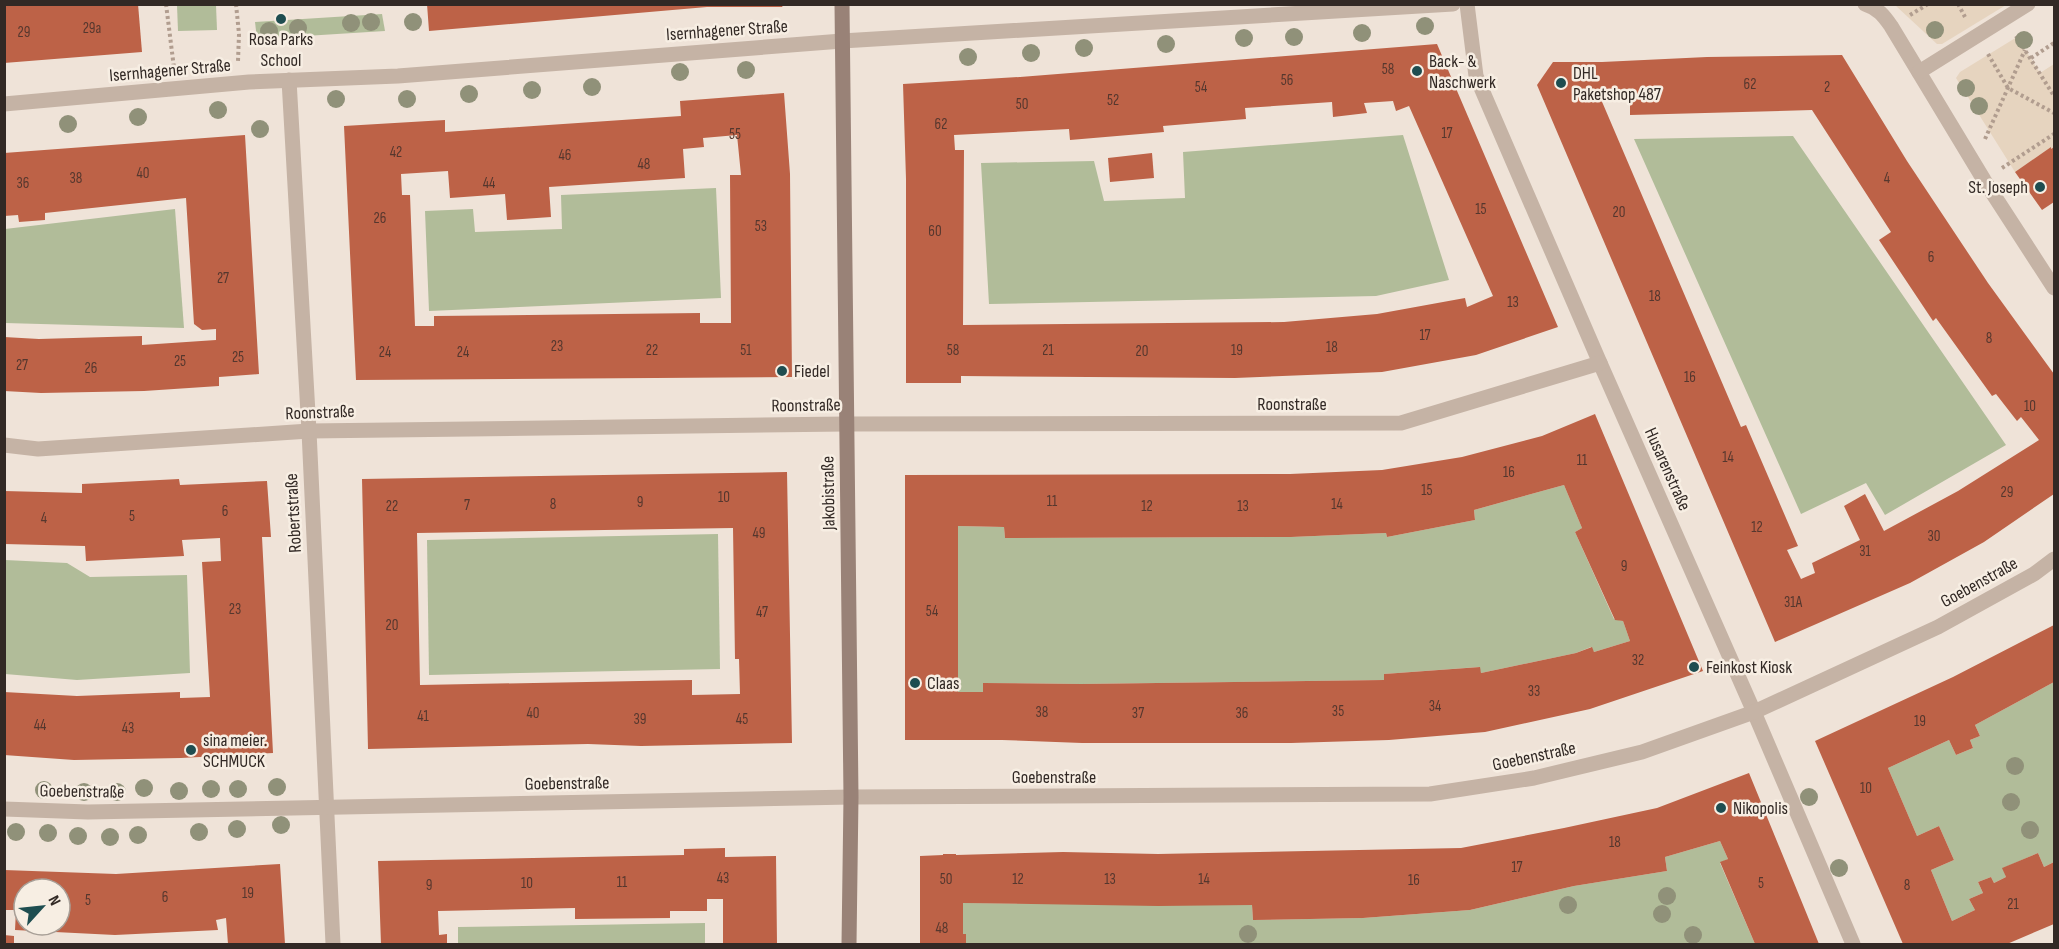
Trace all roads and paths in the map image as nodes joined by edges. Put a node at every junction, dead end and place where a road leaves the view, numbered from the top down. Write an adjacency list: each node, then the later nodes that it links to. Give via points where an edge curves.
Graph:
1 (166, 4): 19 (path)
2 (236, 4): 17 (path)
3 (842, 4): 11 (street, Jakobistraße)
4 (1453, 4): 11 (street, Isernhagener Straße)
5 (1467, 4): 27 (street, Husarenstraße, via 1476,76)
6 (1866, 4): 15 (street, via 1883,15)
7 (1958, 4): 10 (path)
8 (2028, 4): 9 (street)
9 (2005, 19): 10 (street); 13 (path)
10 (1977, 36): 15 (street); 18 (path)
11 (842, 41): 16 (street, Isernhagener Straße, via 398,76); 28 (street, Jakobistraße)
12 (2055, 43): 14 (path)
13 (2025, 50): 14 (path); 18 (path)
14 (2031, 58): 20 (path)
15 (1919, 72): 24 (street)
16 (289, 80): 17 (street, Isernhagener Straße); 29 (street, Robertstraße)
17 (237, 84): 19 (street, Isernhagener Straße)
18 (2008, 88): 22 (path); 24 (path)
19 (177, 89): 21 (street, Isernhagener Straße)
20 (2055, 96)
21 (4, 104)
22 (2055, 113)
23 (2055, 134): 25 (path)
24 (1974, 164): 25 (street)
25 (1984, 180): 26 (street)
26 (2055, 288)
27 (1600, 363): 28 (street, Roonstraße, via 1401,423); 32 (street, Husarenstraße)
28 (846, 424): 29 (street, Roonstraße); 33 (street, Jakobistraße)
29 (309, 431): 30 (street, Roonstraße, via 38,449); 34 (street, Robertstraße)
30 (4, 445)
31 (2055, 559): 32 (street, Goebenstraße, via 1938,627)
32 (1754, 712): 33 (street, Goebenstraße, via 1642,752 1534,778 1430,795); 38 (street, Husarenstraße)
33 (851, 797): 34 (street, Goebenstraße); 37 (street, Jakobistraße)
34 (326, 808): 35 (street, Goebenstraße, via 88,812); 36 (street, Robertstraße)
35 (4, 809)
36 (333, 945)
37 (849, 945)
38 (1853, 945)

